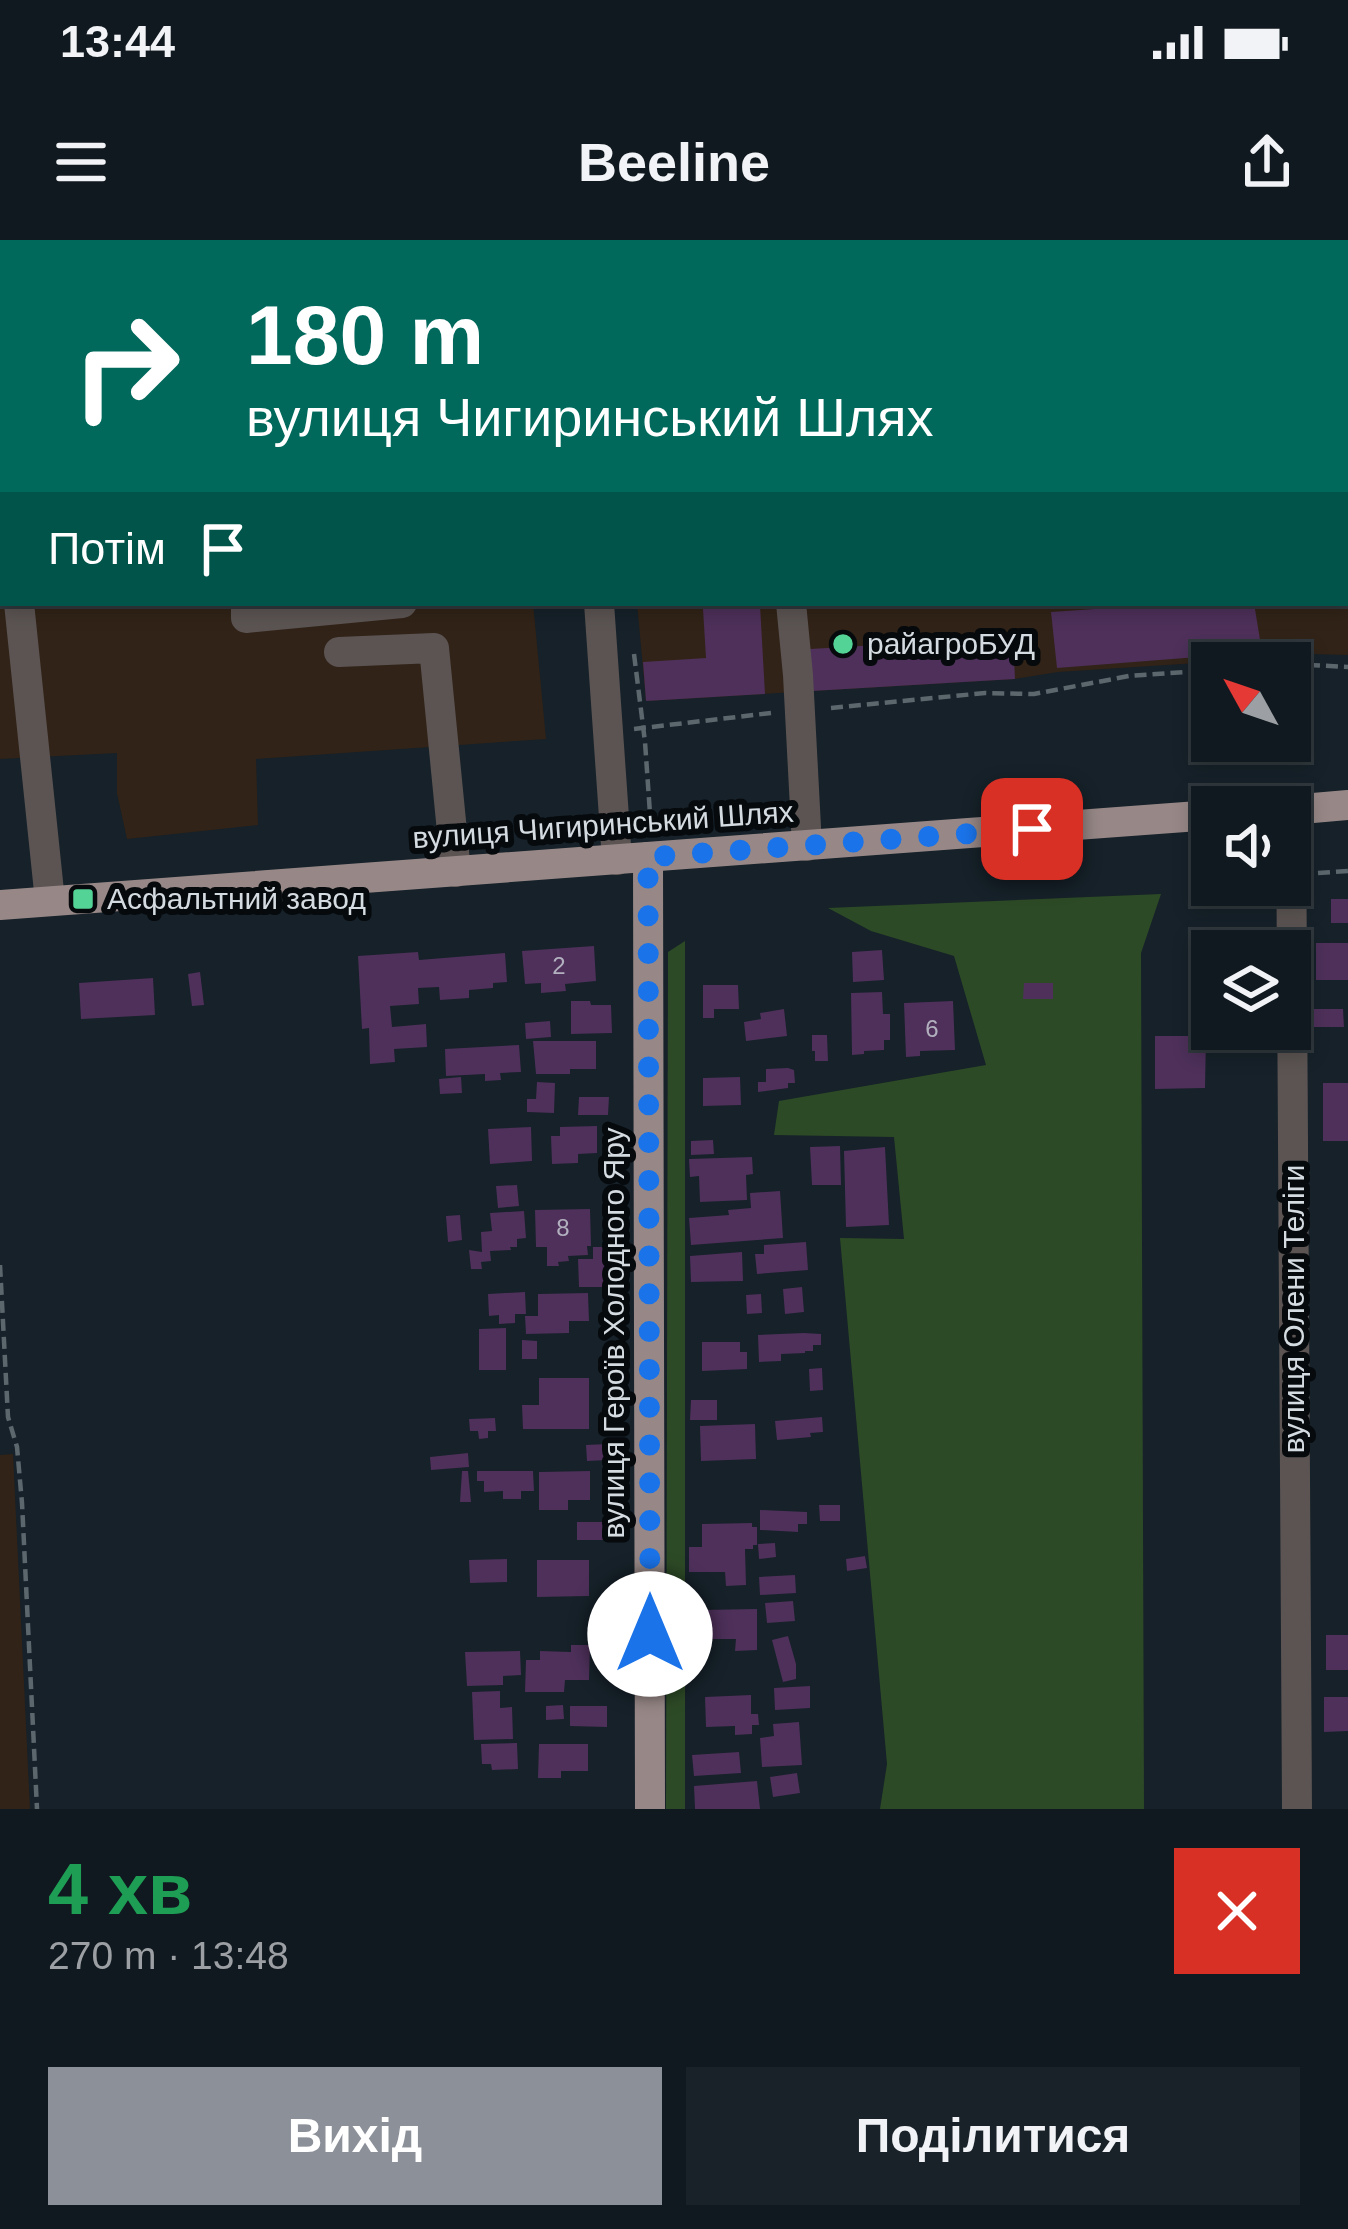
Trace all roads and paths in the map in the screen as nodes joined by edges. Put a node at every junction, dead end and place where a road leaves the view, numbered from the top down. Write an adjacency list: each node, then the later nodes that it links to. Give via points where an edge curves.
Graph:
1 (19, 606): 21 (street)
2 (246, 606): 3 (street, via 246,618)
3 (371, 606)
4 (598, 606): 13 (street)
5 (790, 606): 11 (street)
6 (633, 644): 12 (path)
7 (339, 652): 20 (street, via 434,648)
8 (1311, 665): 9 (path)
9 (1348, 667)
10 (1191, 672): 11 (path, via 1034,694)
11 (800, 711): 12 (path); 17 (street)
12 (643, 727): 13 (path); 18 (path)
13 (609, 732): 19 (street)
14 (1348, 805): 15 (main road)
15 (1311, 808)
16 (1191, 817): 17 (main road, вулиця Чигиринський Шлях)
17 (807, 846): 18 (main road, вулиця Чигиринський Шлях)
18 (648, 857): 19 (main road, вулиця Чигиринський Шлях); 26 (main road, вулиця Героїв Холодного Яру)
19 (617, 860): 20 (main road, вулиця Чигиринський Шлях)
20 (456, 872): 21 (main road, вулиця Чигиринський Шлях)
21 (50, 902): 22 (main road, вулиця Чигиринський Шлях)
22 (0, 905)
23 (1291, 906): 27 (street, вулиця Олени Теліги)
24 (0, 1265): 25 (path)
25 (37, 1809)
26 (650, 1809)
27 (1297, 1809)

